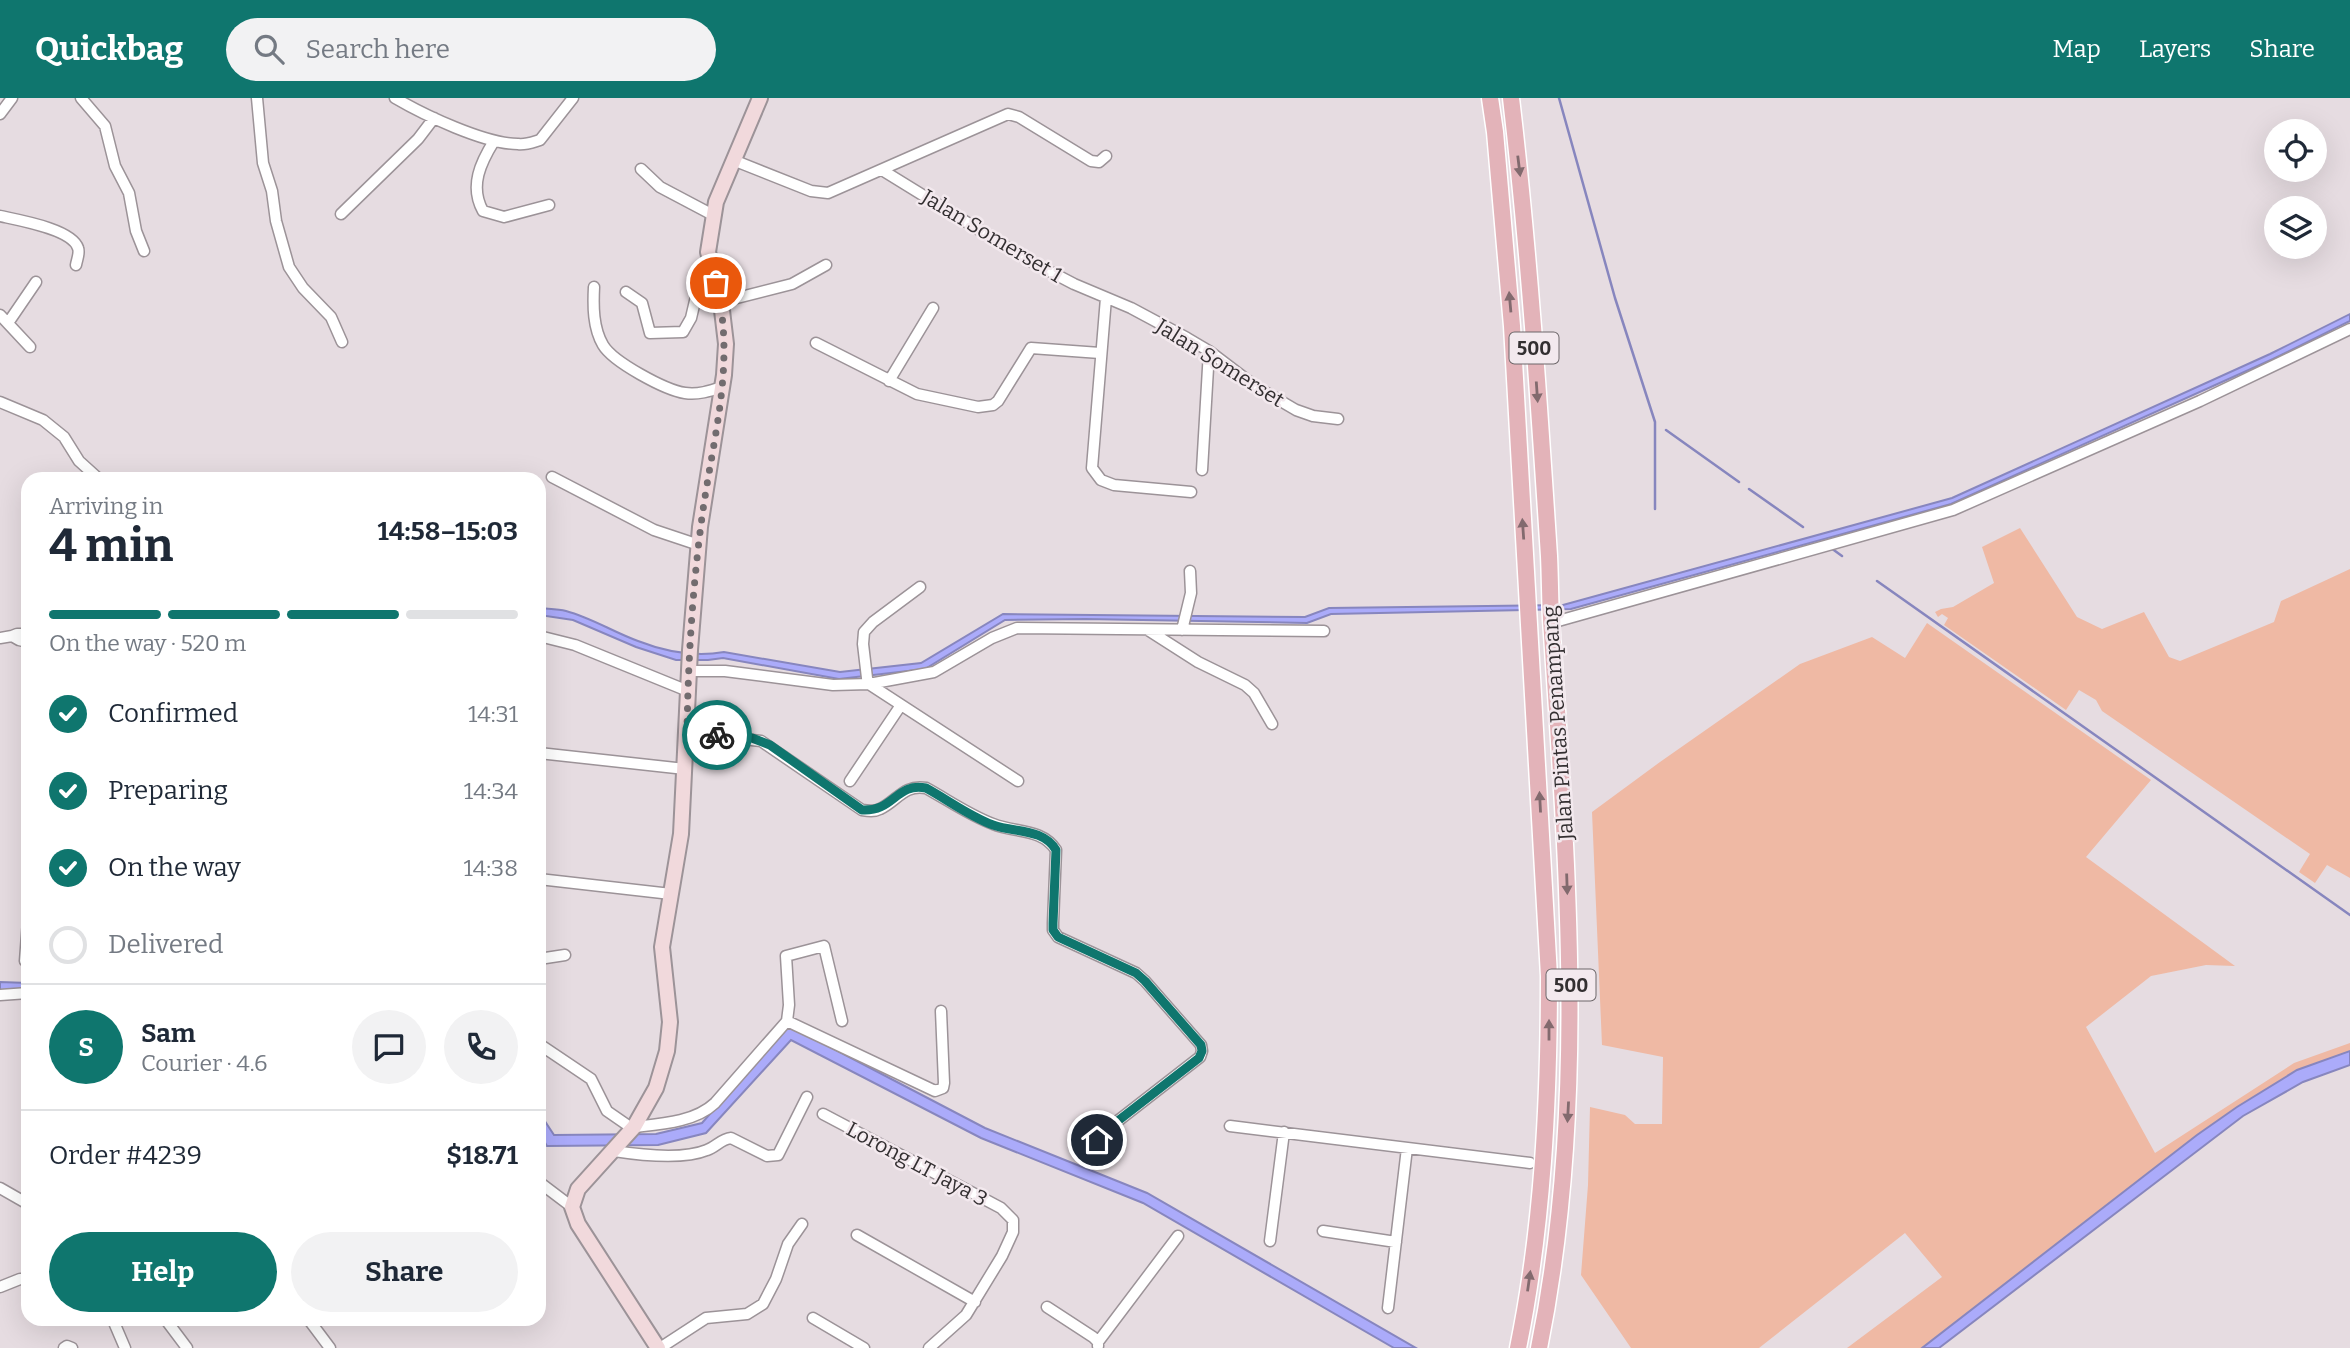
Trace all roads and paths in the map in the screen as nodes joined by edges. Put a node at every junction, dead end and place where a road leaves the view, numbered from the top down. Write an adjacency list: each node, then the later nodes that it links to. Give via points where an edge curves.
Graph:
1 (12, 98): 10 (street)
2 (81, 98): 21 (street, via 105,126)
3 (257, 98): 33 (street, via 263,163 289,267 331,317)
4 (396, 98): 11 (street)
5 (573, 98): 12 (street, via 540,140 517,145)
6 (760, 98): 14 (main road)
7 (1490, 98): 83 (main road, Jalan Pintas Penampang / 500, one-way to 7, via 1549,976 1510,298)
8 (1523, 98): 9 (main road)
9 (1512, 105): 49 (main road, Jalan Pintas Penampang / 500, one-way to 49, via 1524,212)
10 (0, 114)
11 (434, 117): 12 (street); 18 (street, via 418,139)
12 (494, 141): 17 (street, via 478,168 483,211 504,217)
13 (1106, 156): 16 (street, via 1095,163 1007,114)
14 (733, 160): 16 (street, via 821,193); 19 (main road)
15 (642, 169): 19 (street, via 660,187)
16 (882, 170): 28 (street, Jalan Somerset 1, via 1028,260)
17 (549, 205)
18 (341, 214)
19 (713, 215): 22 (main road, via 708,252)
20 (0, 216): 23 (street, via 69,238 79,251)
21 (144, 251)
22 (712, 264): 27 (street, via 702,271 683,332 650,333 642,303); 29 (main road)
23 (76, 265)
24 (825, 265): 29 (street, via 792,284)
25 (36, 282): 31 (street)
26 (594, 287): 39 (street, via 596,327 611,355 677,391 695,393)
27 (626, 292)
28 (1105, 298): 36 (street, Jalan Somerset); 37 (street)
29 (721, 302): 39 (main road, via 726,344)
30 (933, 308): 38 (street)
31 (4, 319): 35 (street)
32 (2350, 329): 49 (street, via 1952,510)
33 (342, 342)
34 (816, 343): 38 (street)
35 (30, 346)
36 (1209, 351): 41 (street, Jalan Somerset, via 1296,410); 42 (street)
37 (1100, 353): 38 (street, via 1031,348 1003,394 986,406 917,394); 45 (street, via 1092,468 1101,480 1114,485)
38 (889, 381)
39 (722, 387): 46 (main road)
40 (0, 402): 43 (street, via 43,420 64,437)
41 (1338, 419)
42 (1202, 471)
43 (91, 472)
44 (552, 477): 46 (street, via 654,530)
45 (1191, 492)
46 (699, 545): 58 (main road)
47 (1190, 571): 51 (street, via 1189,608)
48 (920, 587): 59 (street, via 868,627 863,637)
49 (1551, 622): 118 (main road, Jalan Pintas Penampang / 500, one-way to 118, via 1565,823 1570,1081 1562,1195)
50 (1147, 630): 51 (street); 59 (street, via 1017,628 934,672); 62 (street, via 1245,685)
51 (1182, 630): 52 (street)
52 (1324, 631)
53 (21, 635): 54 (street)
54 (12, 636): 55 (street); 57 (street)
55 (0, 638)
56 (546, 638): 60 (street)
57 (21, 640)
58 (690, 662): 59 (street, via 833,685); 60 (main road)
59 (868, 681): 61 (street)
60 (688, 691): 63 (main road)
61 (901, 705): 66 (street); 67 (street)
62 (1272, 724)
63 (687, 733): 65 (main road); 86 (street, via 761,741 862,810 879,810 917,786 993,825 1050,841 1056,850 1053,930 1058,937 1136,973 1202,1051)
64 (546, 754): 65 (street)
65 (685, 769): 69 (main road)
66 (850, 781)
67 (1018, 781)
68 (546, 880): 69 (street)
69 (671, 894): 81 (main road, via 662,959 670,1022 667,1051 656,1088)
70 (565, 954): 71 (street)
71 (546, 958)
72 (21, 994): 73 (street)
73 (0, 995)
74 (941, 1011): 75 (street, via 944,1083 934,1091)
75 (787, 1021): 76 (street, via 786,956 824,946); 81 (street, via 708,1109)
76 (842, 1021)
77 (546, 1049): 81 (street, via 591,1079 607,1111)
78 (807, 1097): 85 (street, via 778,1155 766,1156 731,1138 708,1150 678,1155)
79 (823, 1114): 101 (street, Lorong LT Jaya 3, via 1010,1215 1013,1231)
80 (1230, 1126): 82 (street)
81 (633, 1129): 85 (main road)
82 (1284, 1132): 84 (street); 97 (street)
83 (1545, 1134): 87 (street, via 1540,1152); 93 (main road, Jalan Pintas Penampang / 500)
84 (1407, 1148): 87 (street); 98 (street)
85 (616, 1149): 91 (main road, via 578,1189)
86 (1084, 1153)
87 (1530, 1163): 93 (street, via 1537,1176)
88 (546, 1187): 91 (street)
89 (0, 1188): 90 (street)
90 (21, 1200)
91 (572, 1207): 114 (main road, via 578,1224)
92 (802, 1224): 114 (street, via 788,1244 763,1304 747,1314 706,1318)
93 (1536, 1224): 117 (main road, Jalan Pintas Penampang / 500, one-way to 93)
94 (1323, 1231): 98 (street)
95 (857, 1235): 101 (street)
96 (1178, 1236): 108 (street)
97 (1270, 1241)
98 (1396, 1242): 103 (street)
99 (21, 1279): 100 (street)
100 (0, 1287)
101 (975, 1302): 116 (street)
102 (1047, 1307): 108 (street)
103 (1388, 1308)
104 (813, 1318): 115 (street)
105 (116, 1326): 111 (street)
106 (170, 1326): 112 (street)
107 (314, 1326): 113 (street)
108 (1098, 1345)
109 (64, 1348): 110 (street)
110 (72, 1348)
111 (125, 1348)
112 (187, 1348)
113 (330, 1348)
114 (659, 1348)
115 (864, 1348)
116 (929, 1348)
117 (1518, 1348)
118 (1539, 1348)

